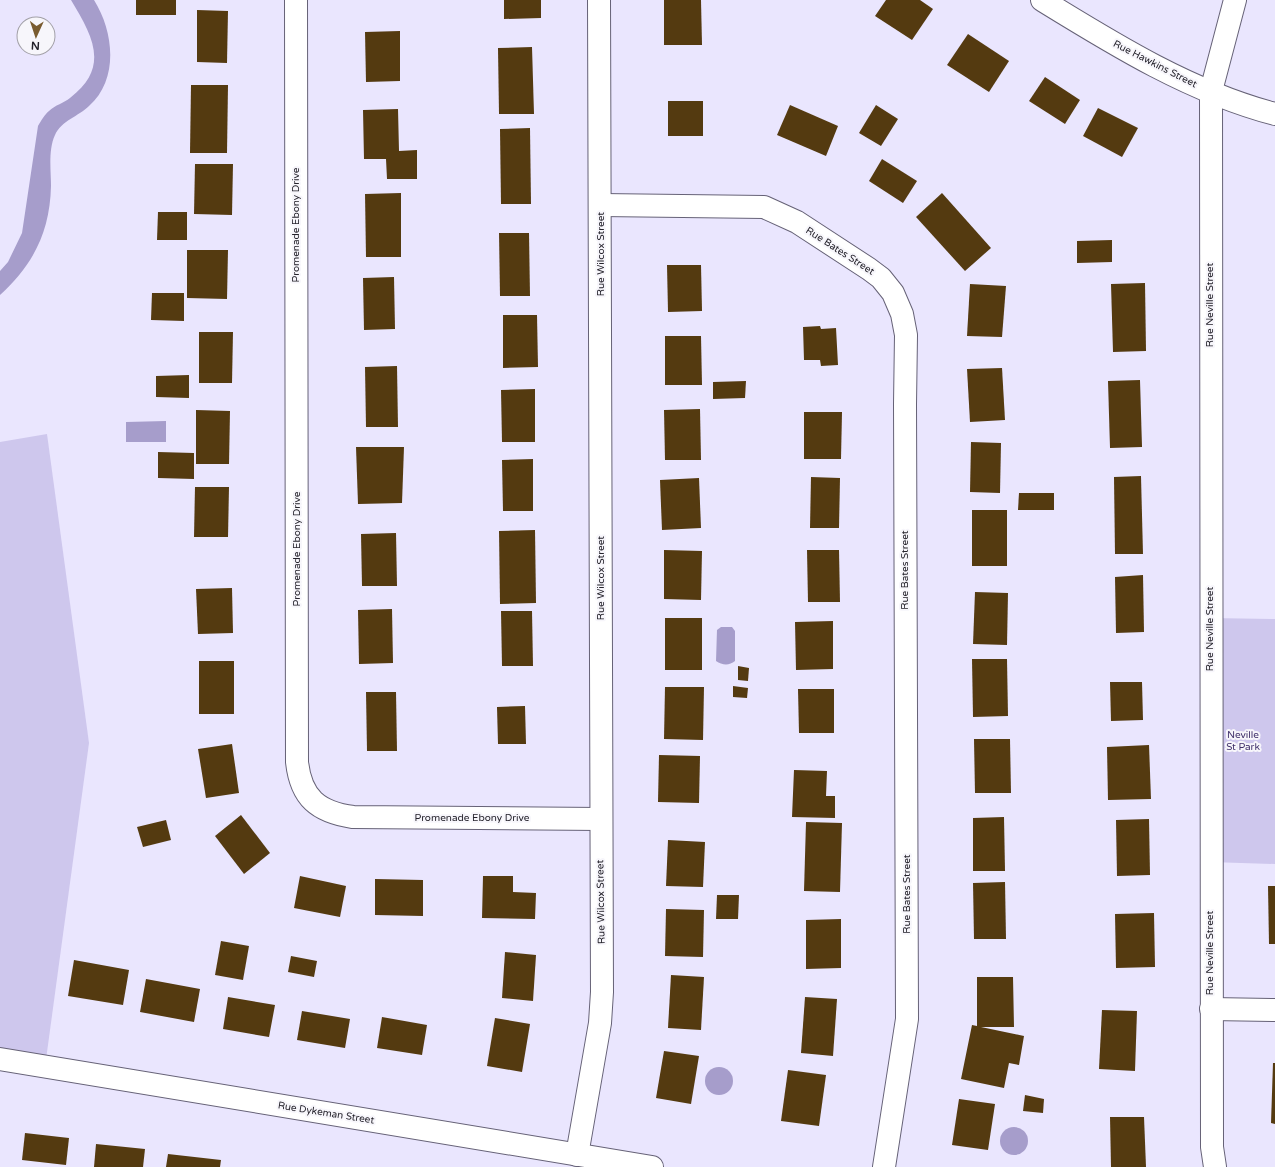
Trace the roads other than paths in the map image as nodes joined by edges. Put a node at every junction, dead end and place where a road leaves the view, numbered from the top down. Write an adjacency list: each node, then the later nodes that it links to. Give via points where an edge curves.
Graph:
1 (296, 0): 8 (street, Promenade Ebony Drive, via 299,775 304,788 319,807 336,815)
2 (599, 0): 7 (street, Rue Wilcox Street)
3 (1042, 0): 5 (street, Rue Hawkins Street, via 1131,54)
4 (1235, 0): 5 (street, Rue Neville Street)
5 (1210, 91): 6 (street, Rue Hawkins Street); 9 (street, Rue Neville Street)
6 (1275, 114)
7 (601, 205): 8 (street, Rue Wilcox Street); 14 (street, Rue Bates Street, via 764,207 797,222 870,269 893,293 902,314 906,335 907,1020)
8 (601, 819): 12 (street, Rue Wilcox Street, via 600,1023)
9 (1211, 1009): 10 (street); 15 (street, Rue Neville Street, via 1212,1147)
10 (1275, 1010)
11 (0, 1060): 12 (street, Rue Dykeman Street)
12 (578, 1155): 13 (street, Rue Dykeman Street)
13 (652, 1167)
14 (884, 1167)
15 (1215, 1167)

